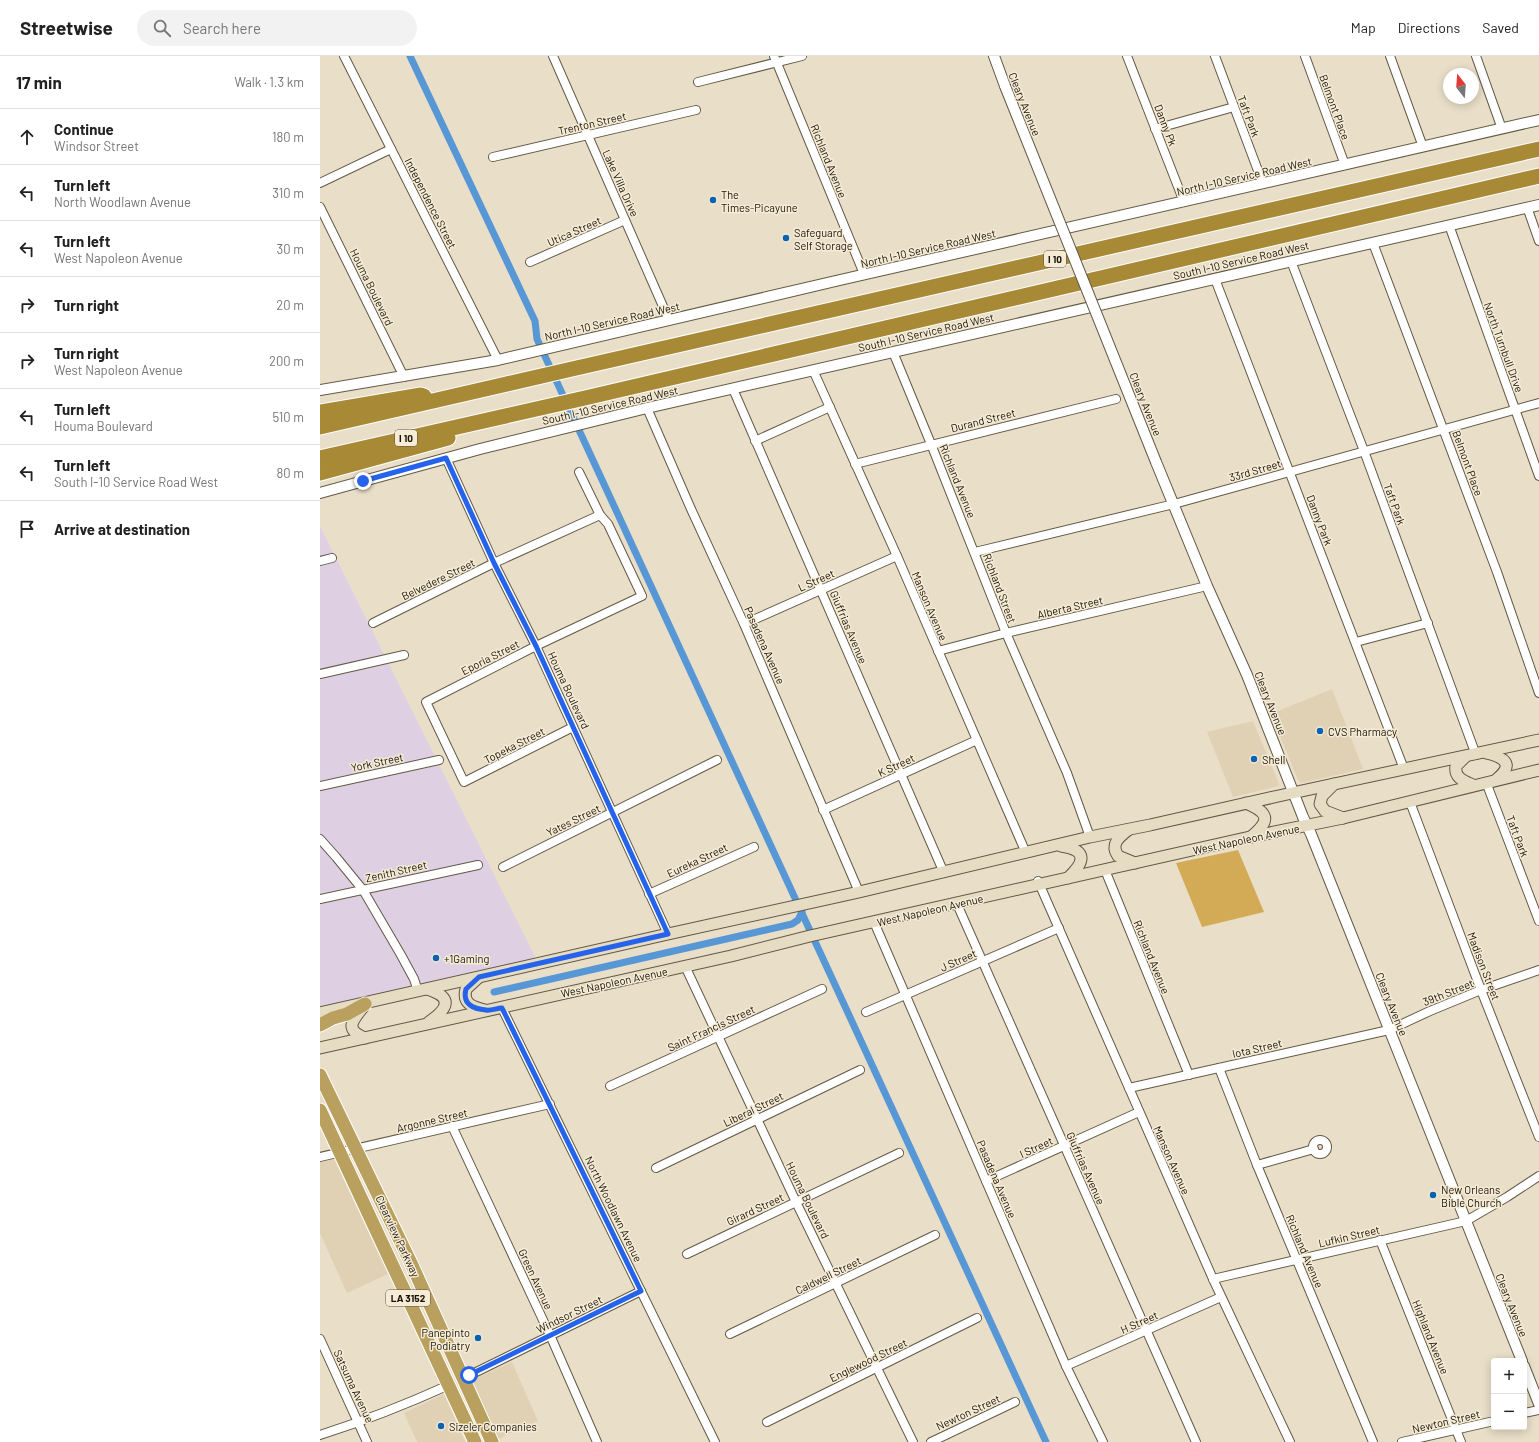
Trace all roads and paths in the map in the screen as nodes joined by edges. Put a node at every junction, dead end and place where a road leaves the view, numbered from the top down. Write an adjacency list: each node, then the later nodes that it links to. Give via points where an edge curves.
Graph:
1 (344, 56): 19 (street, Independence Street)
2 (553, 56): 17 (street, Lake Villa Drive)
3 (802, 56): 10 (street)
4 (994, 56): 66 (street, Cleary Avenue, bridge)
5 (1127, 56): 15 (street, Danny Pk)
6 (1215, 56): 12 (street, Taft Park)
7 (1305, 56): 22 (street, Belmont Place)
8 (1390, 56): 18 (street)
9 (1476, 56): 16 (street)
10 (776, 59): 11 (street); 36 (street, Richland Avenue)
11 (698, 82)
12 (1234, 107): 15 (street); 25 (street, Taft Park)
13 (696, 110): 17 (street, Trenton Street)
14 (1539, 120): 16 (street, North I-10 Service Road West)
15 (1155, 129): 26 (street, Danny Pk)
16 (1502, 129): 18 (street, North I-10 Service Road West)
17 (588, 135): 21 (street, Trenton Street); 30 (street, Lake Villa Drive)
18 (1423, 147): 22 (street, North I-10 Service Road West)
19 (391, 149): 24 (street); 40 (street, Independence Street)
20 (1539, 149): 45 (highway, I 10)
21 (493, 157)
22 (1345, 165): 25 (street, North I-10 Service Road West)
23 (1539, 176): 52 (highway, I 10)
24 (320, 183)
25 (1264, 184): 26 (street, North I-10 Service Road West)
26 (1184, 202): 36 (street, North I-10 Service Road West)
27 (1539, 205): 29 (street, South I-10 Service Road West)
28 (320, 207): 42 (street, Houma Boulevard)
29 (1527, 208): 31 (street, South I-10 Service Road West); 33 (street)
30 (626, 220): 35 (street, Utica Street); 38 (street, Lake Villa Drive)
31 (1449, 225): 32 (street, South I-10 Service Road West); 50 (street, North Turnbull Drive)
32 (1373, 242): 34 (street, South I-10 Service Road West); 54 (street, Belmont Place)
33 (1539, 242)
34 (1291, 261): 37 (street, South I-10 Service Road West); 57 (street, Taft Park)
35 (530, 262)
36 (864, 274): 38 (street, North I-10 Service Road West)
37 (1215, 279): 39 (street, South I-10 Service Road West); 62 (street, Danny Park)
38 (669, 320): 40 (street, North I-10 Service Road West)
39 (893, 352): 41 (street, South I-10 Service Road West); 56 (street, Richland Avenue)
40 (498, 360): 42 (street, North I-10 Service Road West)
41 (813, 370): 43 (street, South I-10 Service Road West); 48 (street, Manson Avenue)
42 (404, 376): 44 (street, North I-10 Service Road West)
43 (733, 389): 49 (street, South I-10 Service Road West); 55 (street, Giuffrias Avenue)
44 (320, 390)
45 (443, 399): 51 (highway, via 421,395); 53 (highway, I 10)
46 (1116, 399): 56 (street, Durand Street)
47 (1539, 403): 50 (street, 33rd Street)
48 (830, 407): 55 (street); 60 (street, Manson Avenue)
49 (647, 408): 59 (street, South I-10 Service Road West); 77 (street, Pasadena Avenue)
50 (1516, 410): 54 (street, 33rd Street); 64 (street, North Turnbull Drive)
51 (320, 412)
52 (492, 418): 58 (highway, I 10); 63 (highway, via 473,432)
53 (320, 427)
54 (1443, 430): 57 (street, 33rd Street); 84 (street, Belmont Place)
55 (755, 441): 74 (street, Giuffrias Avenue)
56 (931, 444): 60 (street, Durand Street); 68 (street, Richland Avenue)
57 (1364, 451): 62 (street, 33rd Street); 76 (street, Taft Park)
58 (320, 458)
59 (446, 458): 65 (street, South I-10 Service Road West); 72 (street, Houma Boulevard)
60 (855, 464): 69 (street, Manson Avenue)
61 (579, 472): 67 (street)
62 (1290, 472): 66 (street, 33rd Street); 79 (street, Danny Park)
63 (320, 473)
64 (1539, 476)
65 (320, 493)
66 (1174, 504): 68 (street, 33rd Street); 73 (street, Cleary Avenue)
67 (600, 515): 72 (street, Belvedere Street); 80 (street, Eporia Street, via 608,524 642,596)
68 (975, 552): 78 (street, Richland Street)
69 (897, 556): 74 (street, L Street); 81 (street, Manson Avenue)
70 (332, 558): 71 (street)
71 (320, 561)
72 (494, 563): 75 (street, Belvedere Street); 80 (street, Houma Boulevard)
73 (1207, 586): 78 (street, Alberta Street); 99 (street, Cleary Avenue)
74 (821, 590): 77 (street, L Street); 93 (street, Giuffrias Avenue)
75 (374, 622)
76 (1428, 623): 79 (street); 88 (street, Taft Park)
77 (744, 624): 102 (street, Pasadena Avenue)
78 (1006, 633): 81 (street, Alberta Street); 107 (street, via 1067,773)
79 (1356, 642): 91 (street, Danny Park)
80 (536, 646): 85 (street, Houma Boulevard); 95 (street, Eporia Street, via 426,702)
81 (938, 651): 86 (street, Manson Avenue)
82 (404, 655): 83 (street)
83 (320, 674)
84 (1539, 693)
85 (573, 727): 95 (street, Topeka Street); 103 (street, Houma Boulevard)
86 (977, 740): 93 (street, K Street); 112 (street, Manson Avenue)
87 (1539, 740): 88 (main road)
88 (1475, 755): 91 (main road); 94 (main road, via 1503,758 1506,763 1504,774); 97 (main road, via 1456,766 1456,775)
89 (439, 760): 98 (street, York Street)
90 (717, 760): 103 (street, Yates Street)
91 (1404, 769): 96 (main road)
92 (1539, 770): 94 (main road, West Napoleon Avenue)
93 (900, 774): 102 (street, K Street); 117 (street, Giuffrias Avenue)
94 (1491, 781): 97 (main road, West Napoleon Avenue); 125 (street, Taft Park)
95 (464, 782)
96 (1334, 784): 99 (main road); 104 (main road, via 1322,796 1320,804 1325,811)
97 (1473, 785): 100 (main road, West Napoleon Avenue)
98 (320, 786)
99 (1294, 792): 101 (main road); 105 (street, Cleary Avenue)
100 (1410, 802): 104 (main road, West Napoleon Avenue); 135 (street, Madison Street)
101 (1246, 803): 106 (main road); 108 (main road, via 1265,816 1263,826)
102 (824, 810): 121 (street, Pasadena Avenue)
103 (613, 813): 115 (street, Yates Street); 122 (street, Houma Boulevard)
104 (1343, 818): 105 (main road, West Napoleon Avenue)
105 (1307, 826): 108 (main road, West Napoleon Avenue); 144 (street, Cleary Avenue)
106 (1128, 830): 107 (main road); 113 (main road, via 1119,837 1114,847 1118,856)
107 (1090, 837): 110 (main road)
108 (1250, 837): 113 (main road, West Napoleon Avenue)
109 (320, 839): 120 (street)
110 (1058, 845): 112 (main road); 118 (main road, via 1070,847 1081,856 1080,866)
111 (754, 846): 122 (street, Eureka Street)
112 (1026, 853): 117 (main road)
113 (1135, 863): 116 (main road, West Napoleon Avenue)
114 (478, 865): 120 (street, Zenith Street)
115 (503, 867)
116 (1105, 870): 118 (main road, West Napoleon Avenue); 151 (street, Richland Avenue)
117 (944, 873): 121 (main road)
118 (1068, 878): 119 (main road, West Napoleon Avenue)
119 (1039, 883): 124 (main road, West Napoleon Avenue); 127 (street, Manson Avenue)
120 (362, 890): 123 (street, Zenith Street); 134 (street)
121 (859, 892): 128 (main road)
122 (649, 894): 128 (street, Houma Boulevard)
123 (320, 899)
124 (957, 904): 126 (main road, West Napoleon Avenue); 129 (street, Giuffrias Avenue)
125 (1539, 921)
126 (874, 922): 130 (main road, West Napoleon Avenue); 136 (street, Pasadena Avenue)
127 (1059, 928): 129 (street, J Street); 153 (street, Manson Avenue)
128 (668, 934): 132 (main road)
129 (982, 961): 136 (street, J Street); 160 (street, Giuffrias Avenue)
130 (685, 966): 138 (main road, West Napoleon Avenue); 145 (street, Houma Boulevard)
131 (1539, 970): 135 (street, 39th Street)
132 (479, 977): 134 (main road); 139 (main road, via 466,989 465,999 468,1004)
133 (822, 989): 145 (street, Saint Francis Street)
134 (422, 990): 137 (main road); 142 (main road, via 441,995 446,1004 440,1014)
135 (1481, 990): 144 (street, 39th Street); 159 (street, Madison Street)
136 (906, 995): 140 (street, J Street); 169 (street, Pasadena Avenue)
137 (365, 1004): 141 (main road); 143 (highway); 146 (main road, via 353,1020 352,1026 354,1032)
138 (502, 1008): 139 (main road, West Napoleon Avenue); 154 (street, North Woodlawn Avenue)
139 (487, 1011): 142 (main road, West Napoleon Avenue)
140 (866, 1012)
141 (320, 1013)
142 (425, 1024): 146 (main road, West Napoleon Avenue)
143 (320, 1026)
144 (1389, 1030): 148 (street, Iota Street); 171 (street, Cleary Avenue)
145 (718, 1036): 152 (street, Saint Francis Street); 157 (street, Houma Boulevard)
146 (365, 1038): 147 (main road, West Napoleon Avenue)
147 (320, 1048)
148 (1218, 1068): 151 (street, Iota Street); 166 (street, Richland Avenue)
149 (860, 1070): 157 (street, Liberal Street)
150 (320, 1075): 161 (highway, Clearview Parkway / LA 3152)
151 (1189, 1075): 153 (street, Iota Street)
152 (610, 1086)
153 (1129, 1088): 156 (street, Manson Avenue)
154 (550, 1104): 158 (street, Argonne Street); 178 (street, North Woodlawn Avenue)
155 (320, 1110): 163 (highway, Clearview Parkway / LA 3152)
156 (1139, 1112): 160 (street, I Street); 176 (street, Manson Avenue)
157 (757, 1120): 167 (street, Liberal Street); 170 (street, Houma Boulevard)
158 (452, 1126): 161 (street, Argonne Street); 183 (street, Green Avenue)
159 (1539, 1137)
160 (1064, 1146): 169 (street, I Street); 181 (street, Giuffrias Avenue)
161 (356, 1149): 163 (street, Argonne Street); 190 (highway, Clearview Parkway / LA 3152)
162 (1314, 1149): 166 (street)
163 (341, 1153): 165 (street, Argonne Street); 185 (highway, Clearview Parkway / LA 3152)
164 (899, 1153): 170 (street, Girard Street)
165 (320, 1158)
166 (1257, 1165): 175 (street, Richland Avenue)
167 (656, 1168)
168 (1539, 1176): 171 (street, Lufkin Street)
169 (986, 1182): 187 (street, Pasadena Avenue)
170 (796, 1202): 174 (street, Girard Street); 177 (street, Houma Boulevard)
171 (1466, 1221): 173 (street, Lufkin Street); 186 (street, Cleary Avenue)
172 (935, 1235): 177 (street, Caldwell Street)
173 (1380, 1240): 175 (street, Lufkin Street); 200 (street, Highland Avenue)
174 (686, 1254)
175 (1297, 1260): 176 (street, Lufkin Street); 212 (street, Richland Avenue)
176 (1213, 1279): 179 (street, Manson Avenue)
177 (836, 1283): 182 (street, Caldwell Street); 188 (street, Houma Boulevard)
178 (641, 1291): 183 (street, Windsor Street); 206 (street, North Woodlawn Avenue)
179 (1222, 1297): 181 (street, H Street); 211 (street, Manson Avenue)
180 (977, 1318): 188 (street, Englewood Street)
181 (1146, 1331): 187 (street, H Street); 210 (street, Giuffrias Avenue)
182 (730, 1334)
183 (550, 1335): 190 (street, Windsor Street); 205 (street, Green Avenue)
184 (320, 1341): 199 (street, Satsuma Avenue)
185 (436, 1356): 190 (highway, via 443,1358 455,1378); 191 (highway, Clearview Parkway / LA 3152)
186 (1521, 1358)
187 (1066, 1366): 209 (street, Pasadena Avenue)
188 (877, 1368): 198 (street, Englewood Street); 207 (street, Houma Boulevard)
189 (1527, 1374): 193 (street)
190 (464, 1378): 194 (highway, Clearview Parkway / LA 3152)
191 (449, 1385): 194 (highway, via 458,1384 468,1404); 199 (street); 203 (highway, Clearview Parkway / LA 3152)
192 (1015, 1402): 208 (street, Newton Street)
193 (1539, 1404)
194 (477, 1407): 204 (highway, Clearview Parkway / LA 3152)
195 (1539, 1410): 196 (street)
196 (1527, 1412)
197 (1491, 1421): 200 (street, Newton Street)
198 (767, 1422)
199 (359, 1423): 201 (street); 202 (street, Satsuma Avenue)
200 (1456, 1430): 213 (street, Newton Street); 214 (street, Highland Avenue)
201 (320, 1435)
202 (367, 1442)
203 (475, 1442)
204 (492, 1442)
205 (597, 1442)
206 (715, 1442)
207 (913, 1442)
208 (931, 1442)
209 (1103, 1442)
210 (1196, 1442)
211 (1290, 1442)
212 (1373, 1442)
213 (1402, 1442)
214 (1461, 1442)

